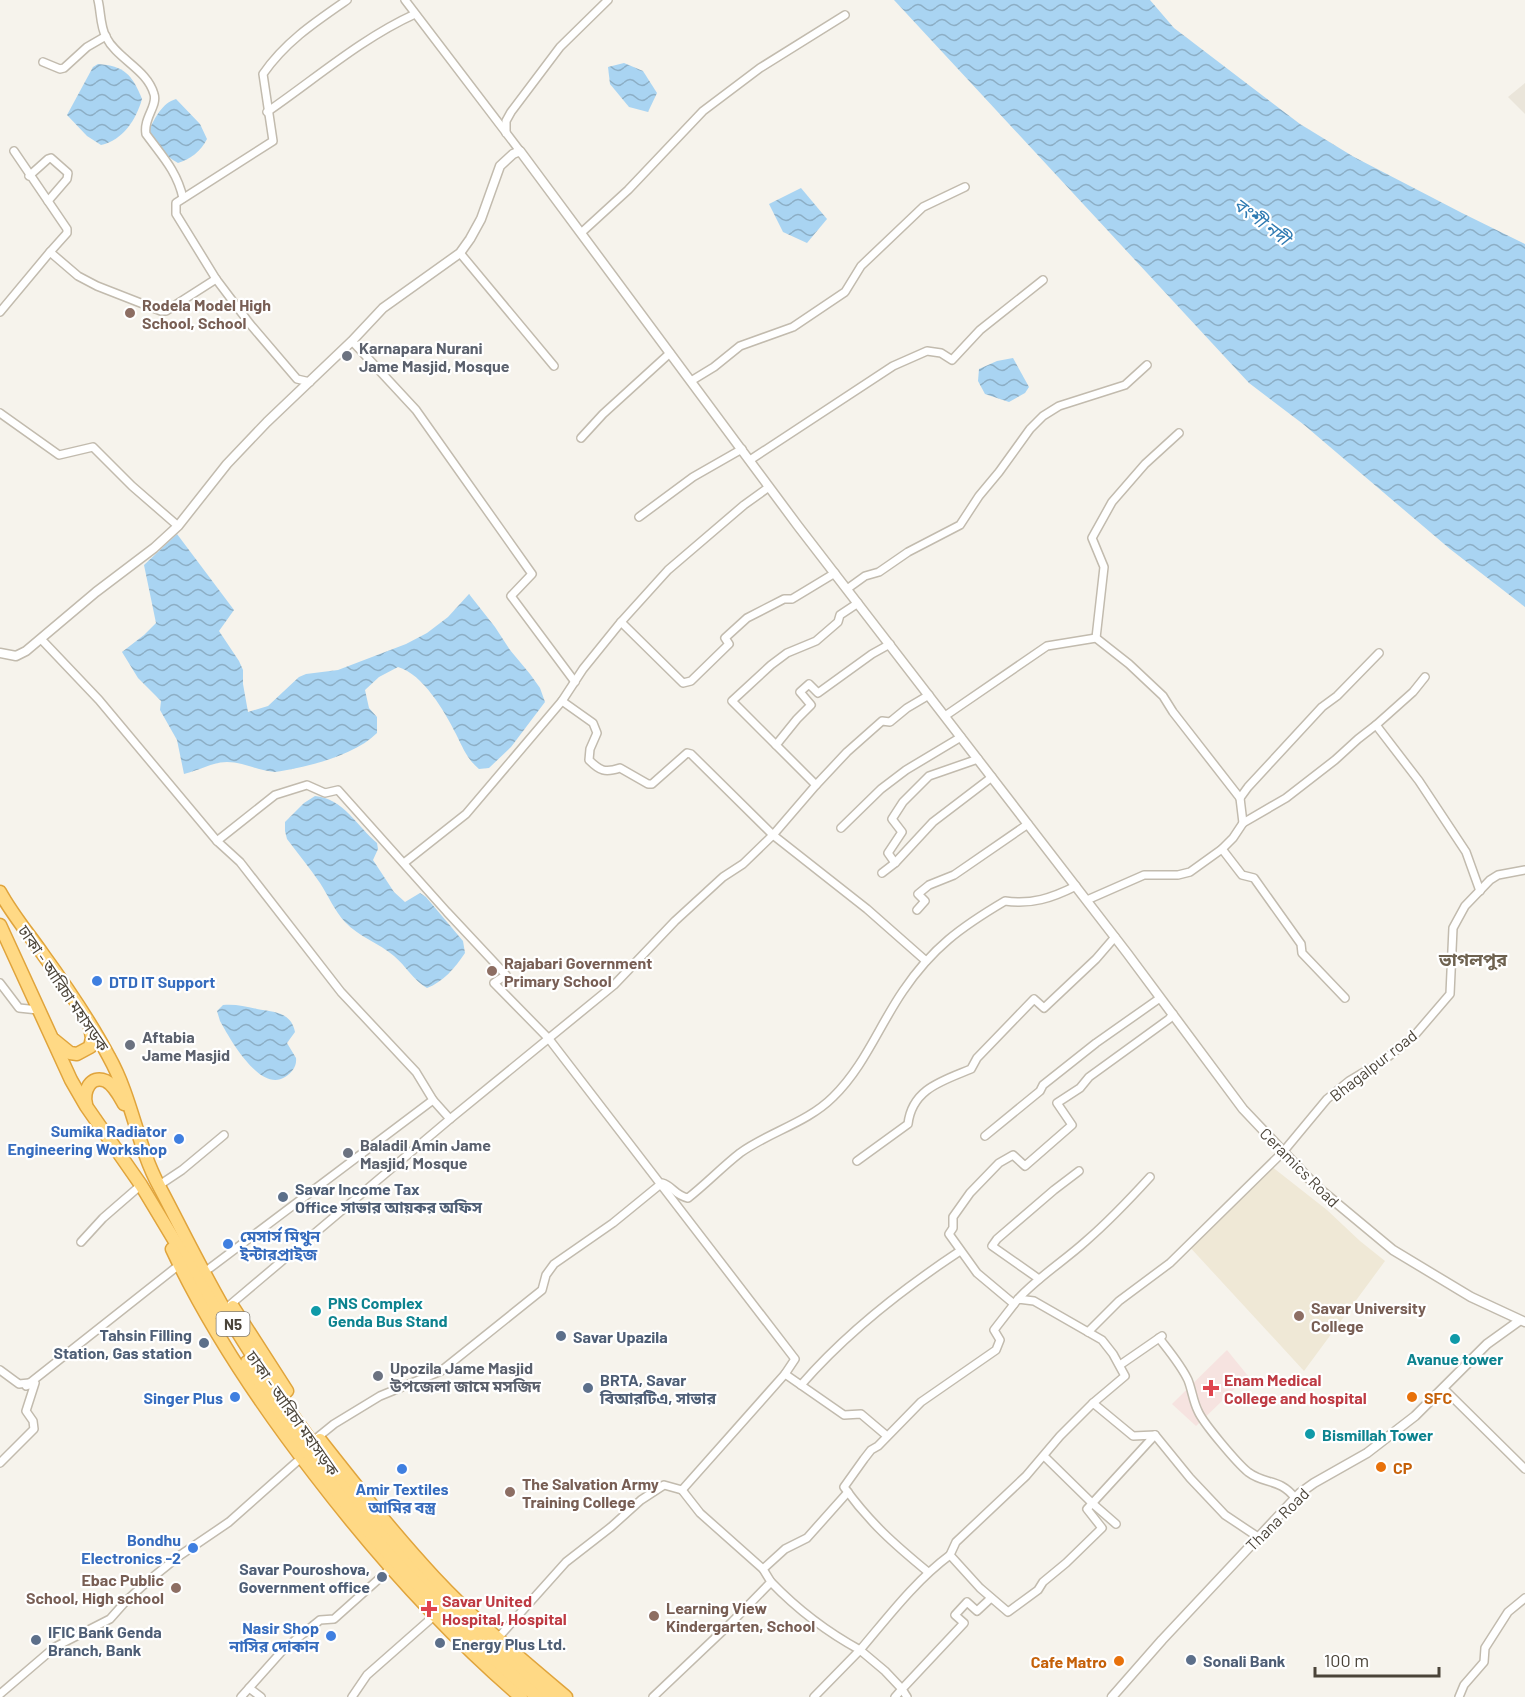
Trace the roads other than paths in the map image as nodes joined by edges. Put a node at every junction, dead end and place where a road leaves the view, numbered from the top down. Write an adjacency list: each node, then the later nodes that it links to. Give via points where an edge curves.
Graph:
1 (98, 0): 7 (street)
2 (347, 0): 9 (street, via 302,31 274,57 263,74)
3 (405, 0): 5 (street)
4 (608, 0): 10 (street, via 560,47 511,112)
5 (416, 14): 9 (street, via 364,43); 10 (street)
6 (845, 15): 17 (street, via 760,68 703,111)
7 (106, 36): 8 (street, via 64,68); 15 (street, via 152,88 155,102 145,126 146,134 175,172)
8 (43, 62)
9 (267, 112): 15 (street, via 273,141)
10 (506, 133): 12 (street)
11 (14, 151): 13 (street)
12 (520, 152): 17 (street, Ceramics Road); 19 (street, via 500,166 481,219)
13 (29, 176): 16 (street); 16 (street, via 51,158 68,173)
14 (965, 187): 27 (street, via 923,207 861,266 845,292 793,327 740,346)
15 (183, 198): 20 (street, via 176,203 176,214)
16 (48, 201): 18 (street, via 67,229)
17 (581, 233): 24 (street, Ceramics Road)
18 (50, 252): 20 (street, via 78,276 161,311); 22 (street)
19 (460, 252): 23 (street, via 382,308); 26 (street)
20 (216, 279): 28 (street, via 297,379)
21 (1042, 280): 33 (street, via 980,330 952,360 927,351 893,366)
22 (0, 312)
23 (352, 341): 28 (street); 47 (street, via 416,410 532,574 511,596)
24 (670, 352): 27 (street, Ceramics Road); 31 (street)
25 (1147, 365): 38 (street, via 1125,385 1059,406 1044,416 1030,429 960,525)
26 (554, 366)
27 (691, 381): 32 (street, Ceramics Road)
28 (310, 382): 36 (street, via 227,464)
29 (0, 413): 36 (street, via 59,455 93,447)
30 (1179, 433): 41 (street, via 1112,502 1092,538 1104,567)
31 (581, 438)
32 (742, 449): 33 (street, Ceramics Road); 35 (street, via 693,477)
33 (750, 460): 34 (street, Ceramics Road)
34 (769, 487): 37 (street, Ceramics Road); 40 (street, via 668,570)
35 (639, 517)
36 (178, 526): 42 (street)
37 (835, 573): 38 (street, Ceramics Road); 40 (street, via 792,599 784,598 747,618 725,638 729,644 691,681 683,683)
38 (847, 589): 39 (street, Ceramics Road)
39 (858, 603): 43 (street, Ceramics Road); 53 (street, via 840,615 838,622 816,641 787,653 771,665 732,701)
40 (621, 622): 47 (street)
41 (1096, 638): 50 (street, via 1047,646); 57 (street, via 1163,696)
42 (41, 639): 44 (street, via 16,656); 62 (street, via 99,700)
43 (890, 644): 48 (street, Ceramics Road); 53 (street, via 818,693 809,684 800,692 811,705)
44 (0, 653)
45 (1379, 653): 57 (street, via 1322,707)
46 (1425, 678): 51 (street)
47 (574, 682): 49 (street)
48 (929, 695): 50 (street, Ceramics Road); 56 (street, via 890,722 882,721)
49 (562, 701): 61 (street, via 593,723 597,733 589,760 598,770 620,768 652,784 687,753 691,754); 64 (street, via 466,814)
50 (945, 716): 52 (street, Ceramics Road)
51 (1376, 725): 58 (street, via 1286,798); 70 (street, via 1466,852)
52 (961, 737): 54 (street, Ceramics Road); 60 (street, via 906,770)
53 (776, 745): 56 (street)
54 (978, 759): 55 (street, Ceramics Road); 65 (street, via 929,776 903,802 892,819 902,832 888,853)
55 (992, 777): 59 (street, Ceramics Road); 65 (street, via 933,822)
56 (816, 785): 61 (street)
57 (1240, 798): 58 (street)
58 (1244, 823): 63 (street)
59 (1028, 824): 69 (street, Ceramics Road); 73 (street, via 954,875 929,885 918,894 925,901)
60 (841, 828)
61 (773, 835): 76 (street); 84 (street, via 675,921 614,985)
62 (217, 841): 64 (street, via 275,795 308,785 325,793 338,789); 85 (street, via 240,862 341,992 416,1072)
63 (1222, 849): 72 (street, via 1190,872 1143,875); 79 (street, via 1242,874 1254,878 1301,944 1302,953)
64 (404, 862): 84 (street, via 506,975 494,983)
65 (895, 863): 67 (street)
66 (1525, 870): 70 (street, Bhagalpur road, via 1498,875)
67 (882, 873)
68 (0, 884): 71 (highway)
69 (1076, 886): 72 (street, Ceramics Road); 76 (street, via 1039,902 1005,901 947,939)
70 (1479, 891): 91 (street, Bhagalpur road, via 1453,928 1450,994 1414,1036 1328,1099)
71 (2, 896): 82 (highway, ঢাকা - আরিচা মহাসড়ক / N5)
72 (1087, 900): 75 (street, Ceramics Road)
73 (917, 910)
74 (0, 925): 80 (highway, ঢাকা - আরিচা মহাসড়ক / N5)
75 (1116, 938): 78 (street, Ceramics Road); 92 (street, via 1044,1008 1034,999 971,1069 931,1086 909,1112 908,1124)
76 (926, 961): 95 (street, via 903,990 861,1063 833,1098 808,1117 740,1153 688,1198 678,1196)
77 (0, 983): 80 (street, via 20,1008)
78 (1160, 998): 81 (street, Ceramics Road); 90 (street, via 1068,1064)
79 (1345, 998)
80 (38, 1010): 83 (highway, ঢাকা - আরিচা মহাসড়ক / N5)
81 (1173, 1014): 91 (street, Ceramics Road, via 1243,1109); 101 (street, via 1057,1103 1072,1125 1025,1166 1013,1155 999,1163 970,1193 953,1216 949,1234)
82 (90, 1025): 83 (highway, via 90,1047 77,1054 62,1048); 88 (highway, ঢাকা - আরিচা মহাসড়ক / N5, via 118,1075)
83 (50, 1036): 86 (highway, ঢাকা - আরিচা মহাসড়ক / N5)
84 (549, 1039): 87 (street); 95 (street)
85 (433, 1100): 87 (street); 103 (street)
86 (86, 1106): 88 (highway, via 85,1090 90,1083 105,1080); 96 (highway, ঢাকা - আরিচা মহাসড়ক / N5)
87 (450, 1119): 106 (street)
88 (133, 1122): 97 (highway, ঢাকা - আরিচা মহাসড়ক / N5)
89 (224, 1135): 97 (street)
90 (985, 1136)
91 (1283, 1152): 107 (street, Ceramics Road, via 1316,1186 1393,1250 1471,1297); 108 (street, Bhagalpur road, via 1170,1263 1119,1301)
92 (857, 1161)
93 (1079, 1171): 104 (street, via 992,1246)
94 (1150, 1177): 104 (street, via 1120,1210)
95 (662, 1183): 111 (street, via 795,1359); 118 (street, via 554,1264 542,1290 441,1371 380,1396)
96 (141, 1185): 98 (highway, ঢাকা - আরিচা মহাসড়ক / N5); 100 (street)
97 (158, 1186): 99 (highway, ঢাকা - আরিচা মহাসড়ক / N5)
98 (152, 1202): 102 (highway); 146 (highway, ঢাকা - আরিচা মহাসড়ক / N5, via 262,1385 357,1516 430,1597)
99 (176, 1218): 103 (highway); 147 (highway, ঢাকা - আরিচা মহাসড়ক / N5, via 240,1336 351,1494 445,1601)
100 (81, 1242)
101 (960, 1251): 105 (street, via 977,1274); 113 (street, via 862,1323)
102 (179, 1264): 112 (street, via 26,1386); 120 (highway, via 246,1380)
103 (210, 1268): 106 (highway)
104 (1039, 1279): 105 (street)
105 (1016, 1302): 108 (street, via 1034,1301); 117 (street, via 994,1330 1000,1340 996,1350 921,1402)
106 (231, 1304): 118 (highway)
107 (1522, 1321): 114 (street, Thana Road, via 1486,1344)
108 (1088, 1332): 109 (street, via 1102,1340)
109 (1120, 1365): 115 (street, via 1125,1376); 125 (street, via 1161,1337 1187,1378 1198,1412 1211,1430 1248,1472 1281,1485)
110 (0, 1370): 112 (street, via 19,1384)
111 (785, 1374): 113 (street); 123 (street)
112 (35, 1383): 121 (street, via 26,1411 34,1429)
113 (801, 1385): 117 (street, via 844,1415 861,1414)
114 (1443, 1388): 122 (street); 125 (street, Thana Road, via 1415,1416 1367,1453)
115 (1093, 1403): 116 (street, via 1133,1436); 129 (street, via 1026,1476 956,1542)
116 (1155, 1435): 126 (street); 128 (street, via 1226,1515)
117 (887, 1436): 124 (street, via 850,1478 844,1487)
118 (318, 1437): 137 (highway, via 409,1550)
119 (1044, 1456): 126 (street)
120 (301, 1458): 130 (highway); 141 (street, via 229,1522 148,1581 110,1619 55,1647)
121 (0, 1463)
122 (1525, 1469)
123 (682, 1490): 131 (street, via 700,1513); 137 (street, via 664,1485 641,1500 566,1562)
124 (848, 1492): 131 (street, via 807,1538 785,1549); 132 (street, via 883,1534)
125 (1295, 1498): 128 (street, Thana Road)
126 (1092, 1503): 127 (street); 134 (street, via 1086,1509 1102,1528 1038,1590 1008,1612)
127 (1116, 1524)
128 (1258, 1537): 153 (street, Thana Road)
129 (950, 1555): 132 (street); 134 (street)
130 (390, 1569): 136 (highway); 139 (street, via 334,1619 320,1620 283,1650)
131 (763, 1569): 133 (street)
132 (928, 1572): 138 (street)
133 (771, 1582): 138 (street, via 819,1625); 149 (street)
134 (991, 1598): 140 (street, via 977,1611 967,1602 956,1615 964,1623)
135 (1525, 1598): 154 (street, via 1508,1612 1485,1648 1484,1662)
136 (434, 1616): 144 (street, via 367,1675); 145 (highway)
137 (498, 1638): 148 (highway)
138 (860, 1650): 140 (street); 150 (street)
139 (249, 1688): 142 (street); 143 (street)
140 (902, 1689): 151 (street); 152 (street)
141 (1, 1695)
142 (241, 1697)
143 (261, 1697)
144 (352, 1697)
145 (521, 1697)
146 (537, 1697)
147 (551, 1697)
148 (566, 1697)
149 (653, 1697)
150 (814, 1697)
151 (895, 1697)
152 (908, 1697)
153 (1112, 1697)
154 (1459, 1697)

